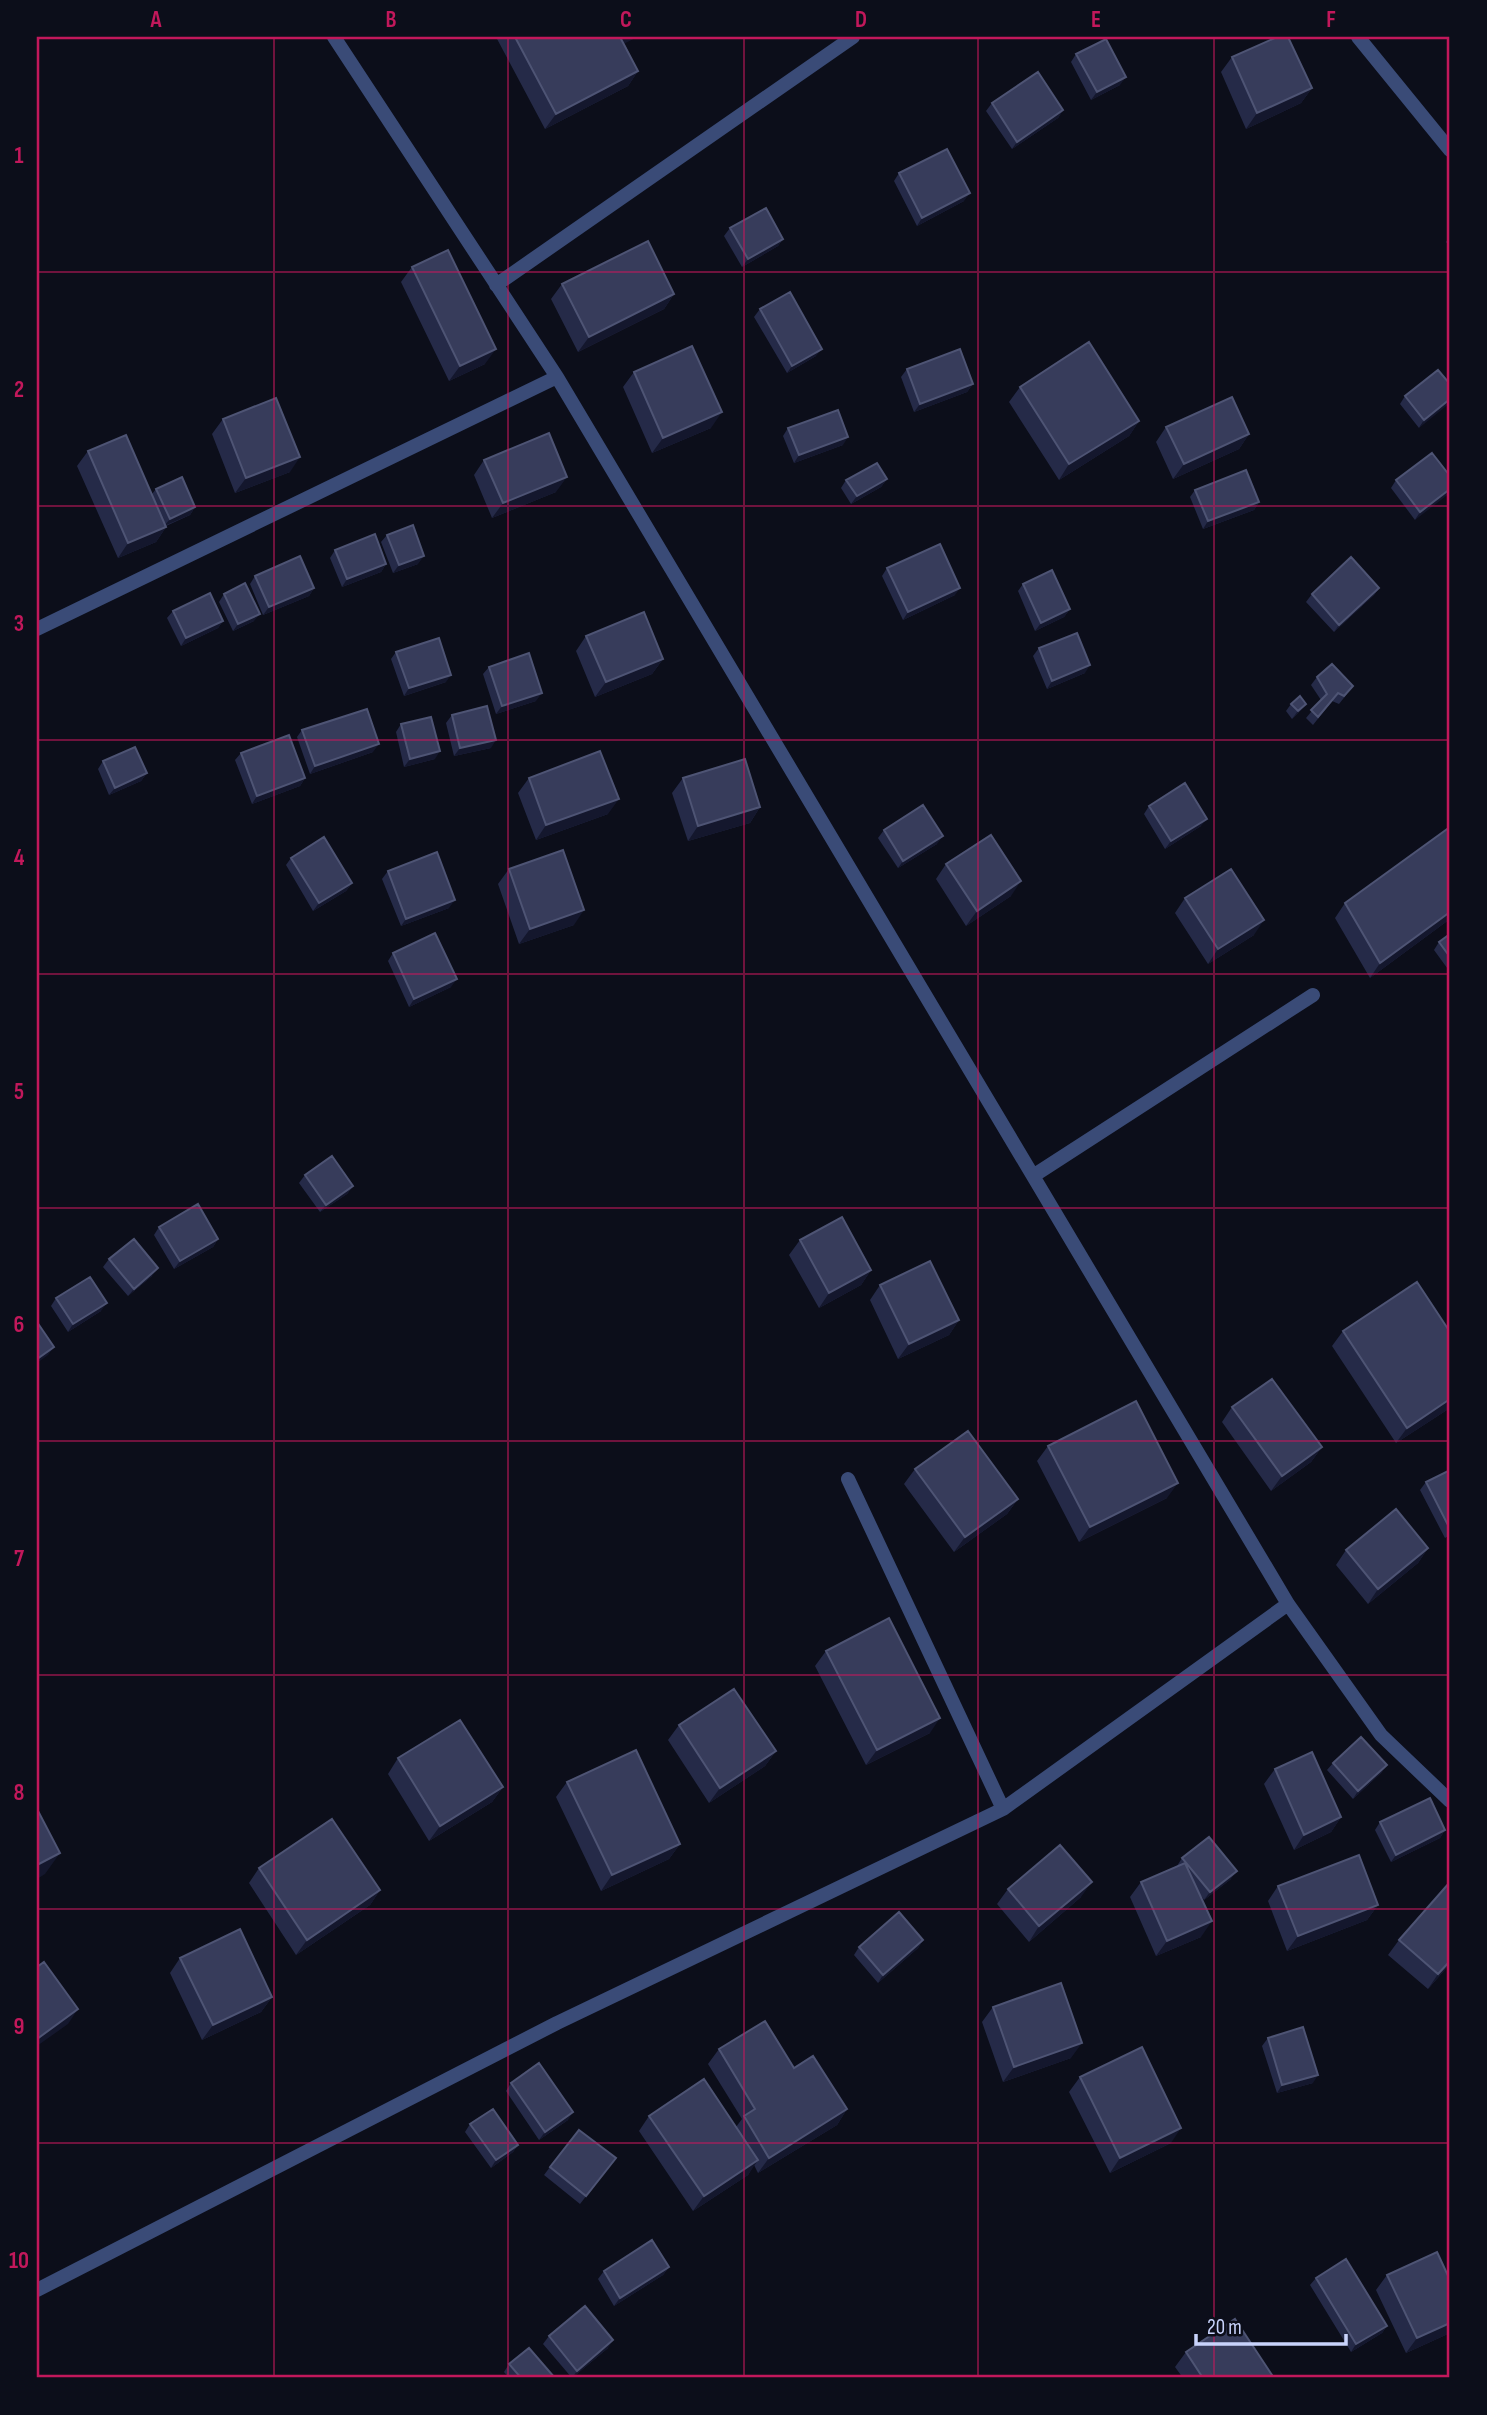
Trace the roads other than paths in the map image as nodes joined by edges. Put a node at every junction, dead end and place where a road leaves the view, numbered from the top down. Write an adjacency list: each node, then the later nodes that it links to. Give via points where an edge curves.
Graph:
1 (334, 37): 5 (street)
2 (1358, 37): 4 (street)
3 (843, 39): 5 (street)
4 (1450, 150)
5 (496, 285): 6 (street)
6 (557, 377): 7 (street); 9 (street)
7 (37, 629)
8 (1313, 995): 9 (street)
9 (1033, 1176): 11 (street)
10 (848, 1479): 13 (street)
11 (1288, 1604): 12 (street, via 1381,1735); 13 (street)
12 (1450, 1801)
13 (1003, 1809): 14 (street, via 557,2023)
14 (37, 2290)

